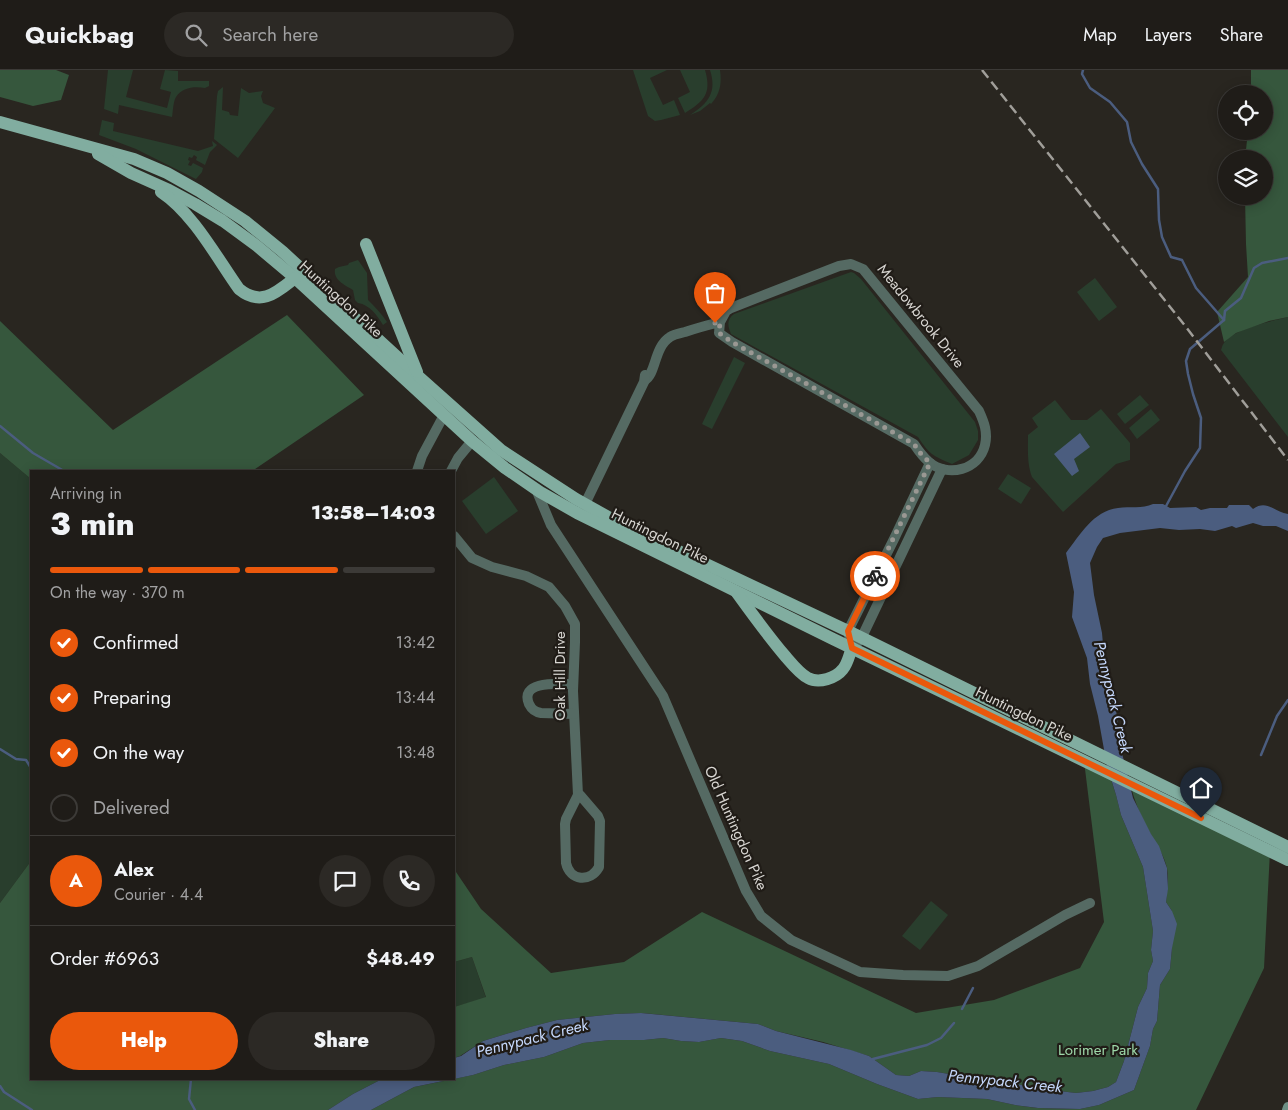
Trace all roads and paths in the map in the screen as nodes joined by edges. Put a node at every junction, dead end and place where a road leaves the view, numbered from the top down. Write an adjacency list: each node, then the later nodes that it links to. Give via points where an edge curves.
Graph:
1 (0, 122): 2 (main road, Huntingdon Pike)
2 (81, 144): 3 (main road, Huntingdon Pike); 7 (main road, Huntingdon Pike, via 134,159 167,173 244,221 283,252)
3 (131, 173): 5 (main road, Huntingdon Pike, via 169,190 223,221); 5 (main road, via 178,207 246,295 264,298 277,293)
4 (366, 244): 7 (main road)
5 (295, 278): 8 (main road, Huntingdon Pike)
6 (720, 322): 10 (street, Meadowbrook Drive, via 719,333 727,339 914,444); 11 (street, Meadowbrook Drive, via 726,311 732,308 839,266 851,264 863,268 979,411 986,428 986,445 971,466 960,470); 15 (street, Meadowbrook Drive, via 670,336 660,347 653,370 645,380)
7 (419, 377): 15 (main road, Huntingdon Pike, via 501,450)
8 (444, 415): 9 (main road, Huntingdon Pike); 12 (street)
9 (472, 441): 13 (street); 14 (main road, Huntingdon Pike)
10 (930, 463): 11 (street, Meadowbrook Drive); 18 (street)
11 (942, 469): 19 (street)
12 (417, 470)
13 (452, 470)
14 (536, 489): 17 (main road, Huntingdon Pike, via 577,513); 25 (street, Old Huntingdon Pike, via 551,525 663,696 746,891 762,916 791,940 860,972 948,976 978,966)
15 (585, 504): 18 (main road, Huntingdon Pike)
16 (455, 537): 21 (street, Oak Hill Drive, via 472,558 526,576 549,588 565,606 575,624)
17 (736, 591): 20 (main road, Huntingdon Pike); 20 (main road, via 758,624 810,679 826,679 839,673)
18 (848, 631): 19 (main road, Huntingdon Pike); 20 (street)
19 (861, 639): 20 (street); 24 (main road, Huntingdon Pike, via 1161,786)
20 (852, 648): 24 (main road, Huntingdon Pike, via 1167,801)
21 (573, 684): 22 (street, Oak Hill Drive); 22 (street, via 532,687 527,700 536,712)
22 (574, 714): 23 (street, Oak Hill Drive)
23 (578, 795): 23 (street, Oak Hill Drive, via 565,824 566,863 572,874 583,878 590,877 599,867 600,821 596,812)
24 (1285, 854)
25 (1090, 903)

